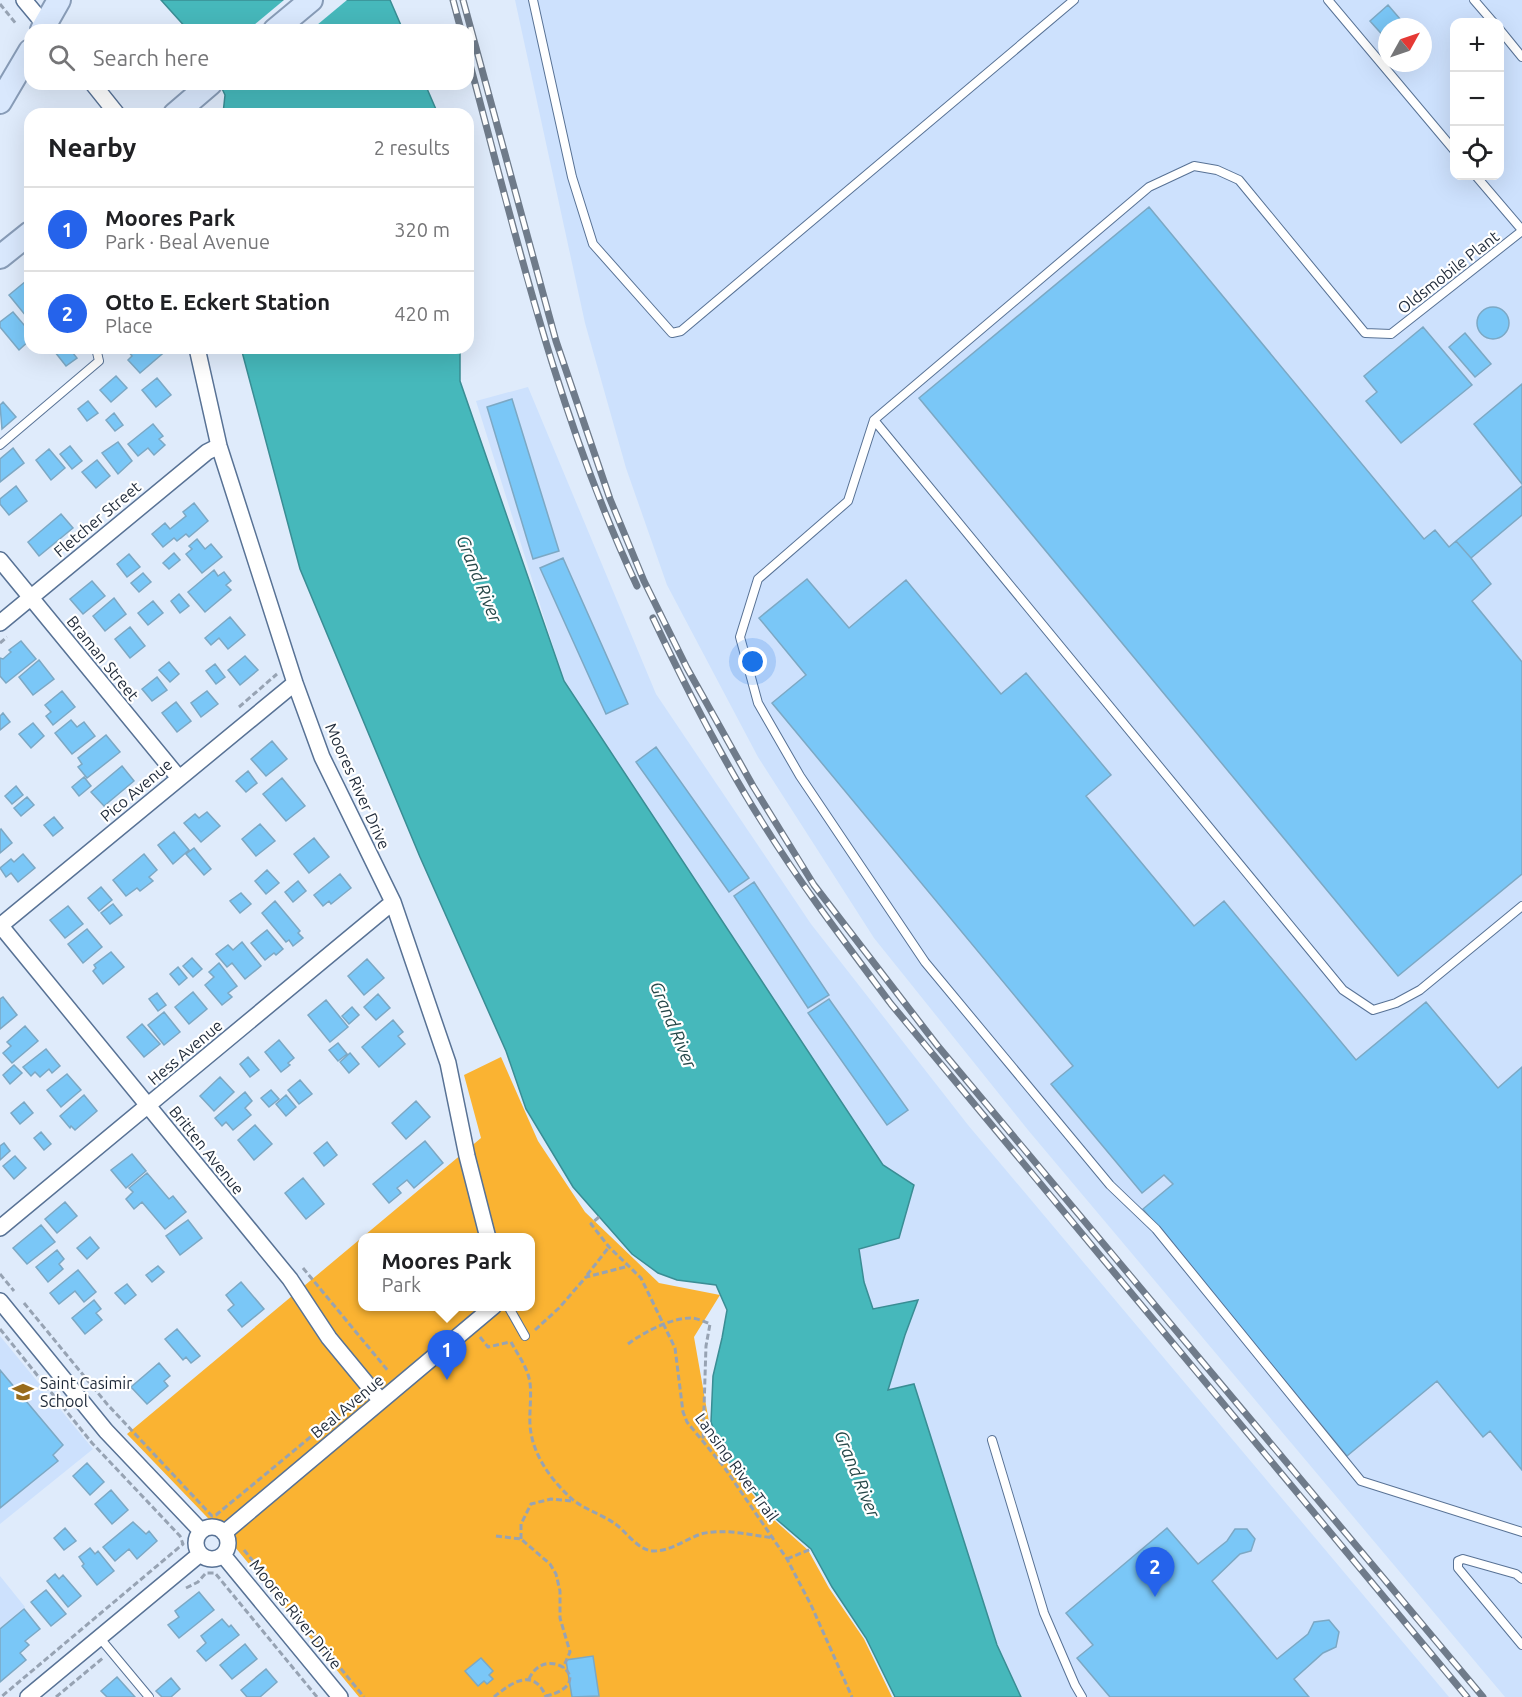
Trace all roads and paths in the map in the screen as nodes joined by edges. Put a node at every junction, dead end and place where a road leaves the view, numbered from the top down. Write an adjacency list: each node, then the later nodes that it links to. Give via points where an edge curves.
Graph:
1 (24, 0): 10 (street)
2 (59, 0): 11 (main road)
3 (311, 0): 12 (main road)
4 (533, 0): 5 (lane, via 572,177 593,244 672,333 681,331)
5 (1074, 0)
6 (1328, 0): 22 (lane)
7 (1474, 0): 9 (lane)
8 (0, 4): 13 (path)
9 (1490, 18)
10 (43, 24)
11 (48, 24)
12 (282, 24)
13 (17, 25)
14 (1504, 35): 15 (lane)
15 (1522, 57)
16 (24, 61): 19 (main road)
17 (98, 90): 20 (street)
18 (203, 90): 21 (main road)
19 (0, 102)
20 (112, 108)
21 (182, 108)
22 (1450, 144)
23 (1479, 180): 24 (lane)
24 (1522, 231): 29 (lane, Oldsmobile Plant, via 1391,334 1365,333 1239,180 1217,170 1194,166 1149,187)
25 (24, 238): 26 (main road)
26 (0, 257)
27 (97, 354): 30 (lane, via 99,361)
28 (198, 354): 31 (street, Moores River Drive)
29 (874, 420): 38 (lane, via 1343,990 1373,1010 1396,1003 1420,990); 65 (lane, via 848,501 758,579 740,637 758,703 795,767 925,962 1110,1185 1156,1229 1361,1481)
30 (0, 445)
31 (219, 446): 33 (street, Fletcher Street); 35 (street, Moores River Drive)
32 (0, 560): 33 (street, Braman Street)
33 (31, 597): 34 (street, Fletcher Street); 36 (street, Braman Street)
34 (0, 623)
35 (295, 683): 36 (street, Pico Avenue); 37 (street, Moores River Drive, via 322,757)
36 (179, 778): 39 (street, Pico Avenue)
37 (393, 902): 40 (street, Hess Avenue); 43 (street, Moores River Drive, via 448,1063)
38 (1522, 906)
39 (0, 926): 40 (street, Britten Avenue)
40 (148, 1106): 42 (street, Hess Avenue); 59 (street, Britten Avenue, via 290,1279 329,1338)
41 (599, 1217): 44 (path, Lansing River Trail, via 591,1224)
42 (0, 1228)
43 (487, 1233)
44 (609, 1247): 45 (path, Lansing River Trail); 47 (path)
45 (629, 1266): 47 (path); 54 (path, Lansing River Trail, via 641,1278)
46 (0, 1274): 48 (path)
47 (586, 1277): 55 (path, via 539,1328)
48 (14, 1291)
49 (21, 1300): 59 (path, via 107,1404 212,1516)
50 (0, 1301): 64 (street, via 106,1431)
51 (488, 1311): 53 (street, Beal Avenue)
52 (511, 1311): 55 (lane)
53 (472, 1325): 56 (path, via 488,1347); 60 (street, Beal Avenue)
54 (664, 1325): 57 (path); 62 (path, Lansing River Trail, via 675,1348 683,1412); 62 (path, via 693,1317 710,1324)
55 (525, 1336): 56 (path)
56 (511, 1342): 63 (path, via 530,1383 531,1434 538,1454 552,1480)
57 (628, 1344)
58 (389, 1372): 59 (path)
59 (370, 1388): 60 (street, Britten Avenue)
60 (381, 1401): 66 (street, Beal Avenue)
61 (992, 1440): 93 (lane, via 1044,1613)
62 (703, 1441): 68 (path, Lansing River Trail)
63 (573, 1501): 68 (path, via 616,1524 652,1551 666,1550 703,1534 727,1532); 69 (path, via 551,1499 531,1504 521,1524)
64 (201, 1531): 66 (street, via 211,1527); 73 (street, via 195,1545)
65 (1522, 1532)
66 (224, 1533): 74 (street, via 227,1547)
67 (496, 1536): 69 (path)
68 (774, 1538): 75 (path, Lansing River Trail)
69 (521, 1539): 81 (path, via 556,1574 560,1618 570,1652)
70 (183, 1544): 83 (path)
71 (811, 1549): 75 (path)
72 (244, 1550): 89 (path)
73 (200, 1554): 74 (street, via 214,1560); 78 (street)
74 (223, 1555): 88 (street, Moores River Drive)
75 (787, 1559): 92 (path, Lansing River Trail)
76 (1522, 1579): 79 (lane, via 1463,1559 1458,1561 1458,1568)
77 (178, 1594): 87 (path, via 206,1574 215,1573)
78 (99, 1637): 80 (lane); 84 (street)
79 (1522, 1645)
80 (111, 1651): 85 (path); 86 (lane)
81 (563, 1668): 82 (path, via 554,1663 540,1666); 91 (path, via 570,1675 569,1684 564,1691)
82 (530, 1679): 90 (path, via 516,1681); 91 (path)
83 (1, 1697)
84 (28, 1697)
85 (56, 1697)
86 (149, 1697)
87 (317, 1697)
88 (340, 1697)
89 (364, 1697)
90 (494, 1697)
91 (546, 1697)
92 (852, 1697)
93 (1082, 1697)

